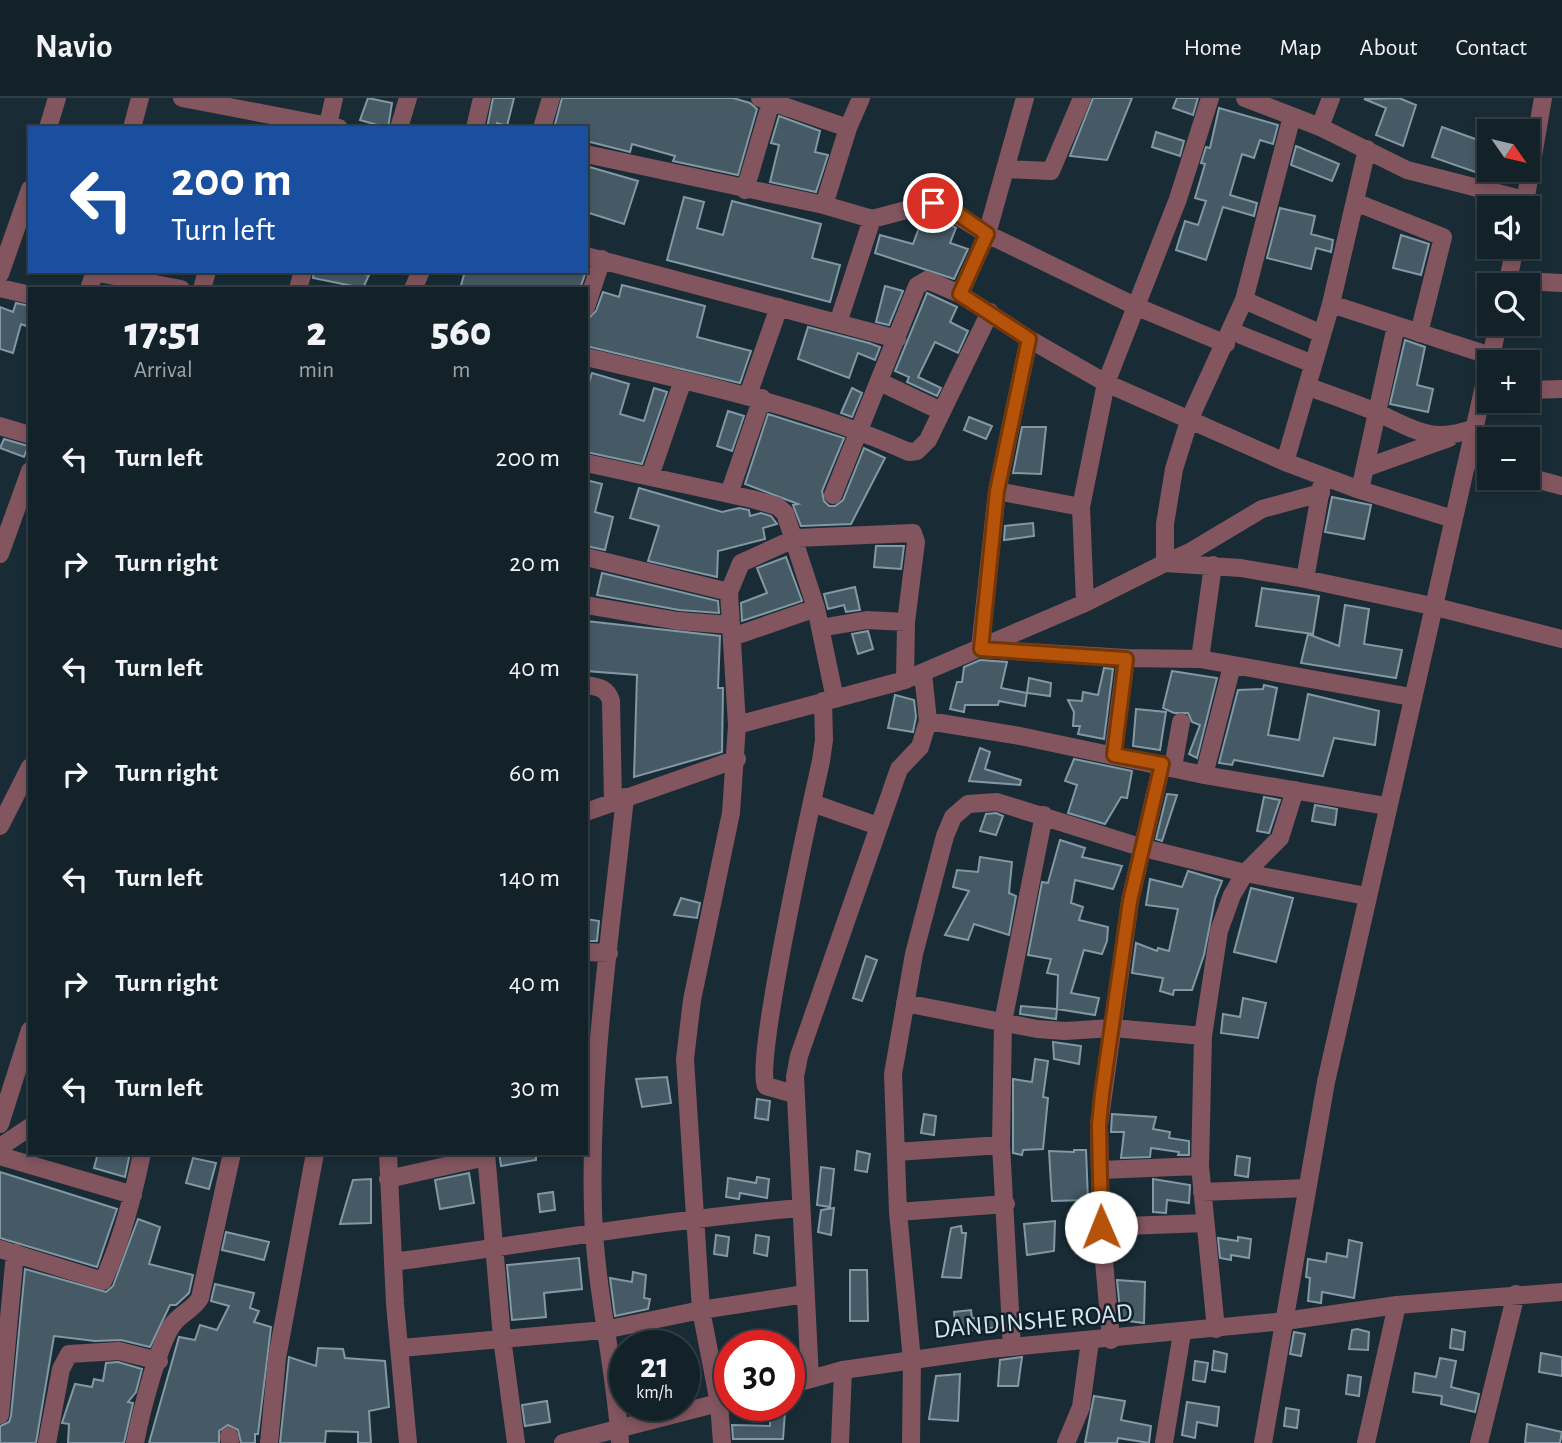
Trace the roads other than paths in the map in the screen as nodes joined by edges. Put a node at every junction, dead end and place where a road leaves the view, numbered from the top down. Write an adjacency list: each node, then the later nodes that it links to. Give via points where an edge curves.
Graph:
1 (57, 98): 17 (street)
2 (182, 98): 19 (street)
3 (334, 98): 20 (street)
4 (408, 98): 21 (street)
5 (482, 98): 22 (street)
6 (551, 98): 23 (street)
7 (861, 98): 25 (street)
8 (1025, 98): 28 (street)
9 (1082, 98): 28 (street, via 1051,171)
10 (1210, 98): 49 (street, via 1178,199)
11 (1245, 98): 16 (street)
12 (1331, 98): 24 (street)
13 (1543, 98): 32 (street)
14 (134, 99): 18 (street)
15 (765, 100): 25 (street); 29 (street)
16 (1292, 116): 24 (street); 47 (street)
17 (49, 126)
18 (132, 126)
19 (331, 126)
20 (336, 126)
21 (400, 126)
22 (475, 126)
23 (543, 126)
24 (1320, 127): 26 (street)
25 (848, 128): 34 (street)
26 (1367, 149): 31 (street, via 1412,171); 33 (street)
27 (588, 154): 29 (street)
28 (1004, 169): 36 (street)
29 (745, 190): 34 (street)
30 (28, 195): 38 (street)
31 (1498, 196)
32 (1526, 196)
33 (1354, 202): 48 (street); 54 (street, via 1443,237)
34 (824, 205): 35 (street)
35 (872, 219): 36 (street, via 933,203); 52 (street)
36 (987, 234): 44 (street); 49 (street)
37 (594, 258): 46 (street); 50 (street)
38 (0, 274)
39 (93, 277): 42 (street)
40 (1540, 283): 41 (street)
41 (1562, 283)
42 (166, 287)
43 (0, 288): 45 (street)
44 (960, 294): 51 (street); 57 (street, via 922,282)
45 (28, 295)
46 (588, 295)
47 (1244, 300): 55 (street); 56 (street)
48 (1331, 304): 53 (street); 55 (street)
49 (1135, 306): 56 (street); 64 (street)
50 (779, 307): 52 (street); 68 (street)
51 (990, 312): 58 (street); 69 (street)
52 (838, 323): 57 (street)
53 (1396, 326): 54 (street); 70 (street)
54 (1419, 333): 59 (street)
55 (1322, 334): 61 (street)
56 (1229, 337): 61 (street); 72 (street)
57 (897, 339): 63 (street)
58 (1029, 339): 64 (street); 89 (street)
59 (1477, 356)
60 (588, 357): 62 (street)
61 (1313, 364): 65 (street)
62 (683, 380): 68 (street); 83 (street)
63 (880, 382): 69 (street); 75 (street)
64 (1105, 383): 72 (street); 92 (street)
65 (1309, 387): 70 (street); 80 (street)
66 (1562, 389): 67 (street)
67 (1540, 390)
68 (755, 396): 75 (street); 90 (street)
69 (941, 411): 75 (street, via 928,440 917,451 909,452)
70 (1376, 413): 77 (street, via 1413,431); 82 (street)
71 (1479, 413): 74 (street)
72 (1190, 418): 80 (street); 97 (street, via 1174,469)
73 (0, 426): 76 (street)
74 (1475, 428): 77 (street); 78 (street)
75 (861, 430): 91 (street)
76 (28, 434)
77 (1455, 435): 82 (street)
78 (1468, 458): 79 (street); 93 (street)
79 (1477, 461)
80 (1285, 462): 86 (street)
81 (588, 463): 83 (street)
82 (1365, 468): 88 (street)
83 (650, 476): 90 (street)
84 (28, 477): 95 (street)
85 (1540, 480): 87 (street)
86 (1322, 484): 88 (street); 97 (street, via 1262,509); 99 (street)
87 (1562, 486)
88 (1360, 490): 93 (street)
89 (997, 491): 92 (street); 109 (street)
90 (729, 494): 94 (street, via 777,506)
91 (833, 495)
92 (1081, 507): 101 (street)
93 (1453, 519): 103 (street)
94 (796, 538): 100 (street, via 741,563); 104 (street); 105 (street, via 914,533)
95 (0, 554)
96 (588, 557): 100 (street)
97 (1165, 563): 98 (street); 101 (street)
98 (1213, 565): 99 (street); 111 (street)
99 (1305, 579): 103 (street)
100 (729, 592): 107 (street)
101 (1085, 603): 109 (street)
102 (588, 605): 107 (street)
103 (1432, 606): 108 (street); 116 (street)
104 (816, 608): 106 (street); 107 (street)
105 (906, 622): 106 (street, via 867,620); 114 (street)
106 (820, 628): 117 (street)
107 (731, 631): 120 (street)
108 (1562, 639)
109 (977, 647): 110 (street); 113 (street)
110 (1126, 659): 111 (street); 121 (street)
111 (1200, 659): 112 (street)
112 (1232, 666): 116 (street); 125 (street)
113 (923, 673): 114 (street); 118 (street)
114 (905, 680): 117 (street)
115 (588, 685): 128 (street, via 609,693)
116 (1412, 697): 130 (street)
117 (829, 700): 120 (street); 129 (street)
118 (928, 721): 121 (street); 134 (street, via 920,747 900,769)
119 (1181, 722): 123 (street)
120 (737, 725): 122 (street)
121 (1114, 755): 123 (street)
122 (737, 759): 128 (street); 167 (street, via 727,843 692,1000 685,1059)
123 (1168, 766): 125 (street); 135 (street)
124 (28, 775): 127 (street)
125 (1204, 775): 126 (street)
126 (1295, 790): 130 (street); 136 (street, via 1280,838)
127 (22, 799): 133 (street)
128 (619, 799): 131 (street); 139 (street)
129 (812, 803): 134 (street); 146 (street, via 762,1074 766,1086)
130 (1386, 806): 137 (street)
131 (588, 811)
132 (1044, 815): 135 (street); 140 (street, via 983,801 968,804 953,817); 141 (street)
133 (1, 819)
134 (878, 826): 146 (street, via 799,1056)
135 (1140, 847): 136 (street); 142 (street)
136 (1245, 873): 137 (street); 144 (street, via 1231,895 1219,931)
137 (1366, 896): 161 (street)
138 (588, 952): 139 (street)
139 (609, 953): 170 (street, via 593,1133)
140 (905, 1003): 141 (street); 151 (street, via 893,1074)
141 (1003, 1022): 142 (street, via 1065,1031); 149 (street)
142 (1113, 1028): 144 (street); 159 (street, via 1099,1125)
143 (28, 1035): 145 (street)
144 (1203, 1036): 158 (street)
145 (6, 1086): 147 (street)
146 (794, 1094): 165 (street)
147 (0, 1124)
148 (28, 1128): 150 (street)
149 (1001, 1145): 151 (street); 164 (street)
150 (0, 1147)
151 (896, 1152): 166 (street)
152 (142, 1155): 163 (street)
153 (232, 1155): 189 (street, via 200,1298 173,1324)
154 (315, 1155): 200 (street, via 277,1358)
155 (388, 1155): 160 (street)
156 (486, 1155): 160 (street); 171 (street)
157 (0, 1156): 163 (street)
158 (1200, 1166): 159 (street); 162 (street)
159 (1100, 1170): 169 (street)
160 (388, 1179): 173 (street)
161 (1307, 1188): 162 (street); 179 (street)
162 (1202, 1192): 168 (street)
163 (133, 1195): 172 (street, via 103,1281)
164 (1006, 1204): 166 (street); 186 (street)
165 (799, 1208): 167 (street); 175 (street)
166 (898, 1212): 188 (street)
167 (694, 1217): 170 (street); 178 (street)
168 (1204, 1223): 169 (street); 180 (street)
169 (1101, 1227): 184 (street)
170 (595, 1235): 171 (street); 181 (street)
171 (496, 1249): 173 (street); 183 (street)
172 (7, 1251): 195 (street)
173 (393, 1262): 187 (street)
174 (1562, 1292): 176 (street, DANDINSHE ROAD)
175 (805, 1294): 178 (street); 192 (street)
176 (1516, 1294): 177 (street, DANDINSHE ROAD); 211 (street)
177 (1397, 1305): 179 (street, DANDINSHE ROAD); 210 (street)
178 (701, 1310): 181 (street); 190 (street)
179 (1285, 1321): 180 (street, DANDINSHE ROAD); 209 (street)
180 (1216, 1329): 182 (street, DANDINSHE ROAD)
181 (604, 1330): 183 (street); 197 (street)
182 (1182, 1333): 184 (street, DANDINSHE ROAD); 208 (street)
183 (502, 1338): 187 (street); 202 (street)
184 (1111, 1340): 185 (street, DANDINSHE ROAD)
185 (1090, 1341): 186 (street, DANDINSHE ROAD); 207 (street, via 1081,1407)
186 (1012, 1347): 188 (street, DANDINSHE ROAD)
187 (401, 1348): 201 (street)
188 (912, 1360): 191 (street, DANDINSHE ROAD); 206 (street)
189 (159, 1361): 198 (street, via 119,1351 69,1354 61,1369); 199 (street)
190 (714, 1361)
191 (843, 1370): 192 (street, DANDINSHE ROAD); 205 (street)
192 (810, 1379): 193 (street, DANDINSHE ROAD)
193 (805, 1380)
194 (714, 1404): 197 (street)
195 (0, 1415)
196 (723, 1421): 204 (street)
197 (619, 1435): 203 (street)
198 (47, 1443)
199 (135, 1443)
200 (269, 1443)
201 (408, 1443)
202 (516, 1443)
203 (563, 1443)
204 (722, 1443)
205 (840, 1443)
206 (911, 1443)
207 (1066, 1443)
208 (1164, 1443)
209 (1263, 1443)
210 (1366, 1443)
211 (1479, 1443)

